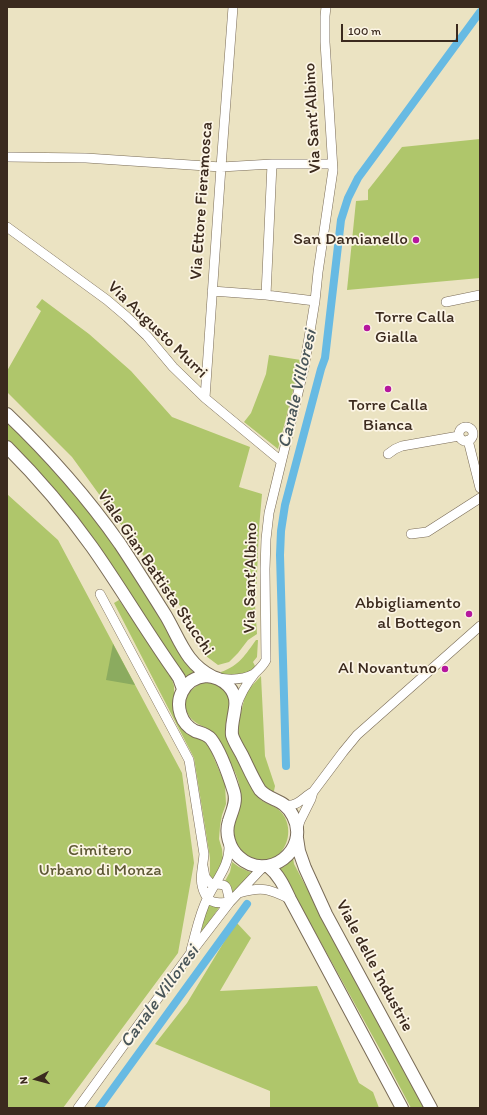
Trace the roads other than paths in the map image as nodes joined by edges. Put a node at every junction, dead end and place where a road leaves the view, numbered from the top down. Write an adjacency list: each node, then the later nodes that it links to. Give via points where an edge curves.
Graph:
1 (233, 7): 6 (street, Via Ettore Fieramosca)
2 (326, 7): 5 (street, Via Sant'Albino, via 324,16)
3 (7, 157): 6 (street, via 86,158)
4 (272, 164): 5 (street); 6 (street); 9 (street)
5 (332, 164): 11 (street, Via Sant'Albino)
6 (221, 167): 8 (street, Via Ettore Fieramosca)
7 (7, 227): 13 (street, Via Augusto Murri, via 112,304)
8 (212, 291): 9 (street); 13 (street, Via Ettore Fieramosca)
9 (266, 295): 11 (street)
10 (480, 295): 12 (street)
11 (315, 301): 18 (street, Via Sant'Albino, via 304,368)
12 (446, 302)
13 (205, 398): 18 (street, Via Augusto Murri)
14 (7, 414): 25 (main road, Viale Gian Battista Stucchi, via 58,466 90,504 144,581 188,657 202,670)
15 (474, 436): 17 (street, via 462,439 459,436 402,446); 19 (street)
16 (7, 447): 26 (main road, via 28,468 93,548 176,672)
17 (388, 454)
18 (281, 461): 24 (street, Via Sant'Albino, via 266,539 266,656 263,666)
19 (480, 488)
20 (480, 498): 21 (street, via 427,532)
21 (411, 534)
22 (100, 594): 32 (street, via 188,760 204,848)
23 (480, 626): 28 (street, via 353,739)
24 (255, 673): 25 (street, via 236,679); 27 (street, Via Sant'Albino, via 243,690)
25 (215, 677): 26 (main road, Viale Gian Battista Stucchi, via 202,676 190,682); 27 (main road, Viale Gian Battista Stucchi, via 231,688 235,698)
26 (183, 690): 31 (main road, via 179,704 182,718 186,724 212,740 224,762 234,793 234,806 228,826)
27 (235, 709): 29 (main road, Viale Gian Battista Stucchi, via 233,738 259,789)
28 (313, 792): 29 (street, via 297,804); 30 (street)
29 (285, 805): 30 (main road, Viale Gian Battista Stucchi, via 293,815)
30 (297, 834): 33 (main road, via 287,856); 42 (main road, Viale delle Industrie, via 305,868 324,909)
31 (230, 844): 33 (main road, via 236,855 243,860 255,866); 34 (street, via 226,866)
32 (203, 866): 34 (street, via 204,877 210,883); 36 (street, via 201,881)
33 (266, 866): 35 (street); 37 (main road, via 279,877)
34 (216, 884): 36 (street); 38 (street, via 222,884 227,888)
35 (239, 893): 37 (street, via 260,888); 38 (street)
36 (207, 898): 38 (street, via 216,902); 39 (street)
37 (290, 899): 41 (main road)
38 (230, 902): 39 (street)
39 (190, 954): 40 (street)
40 (78, 1108)
41 (402, 1108)
42 (431, 1108)

